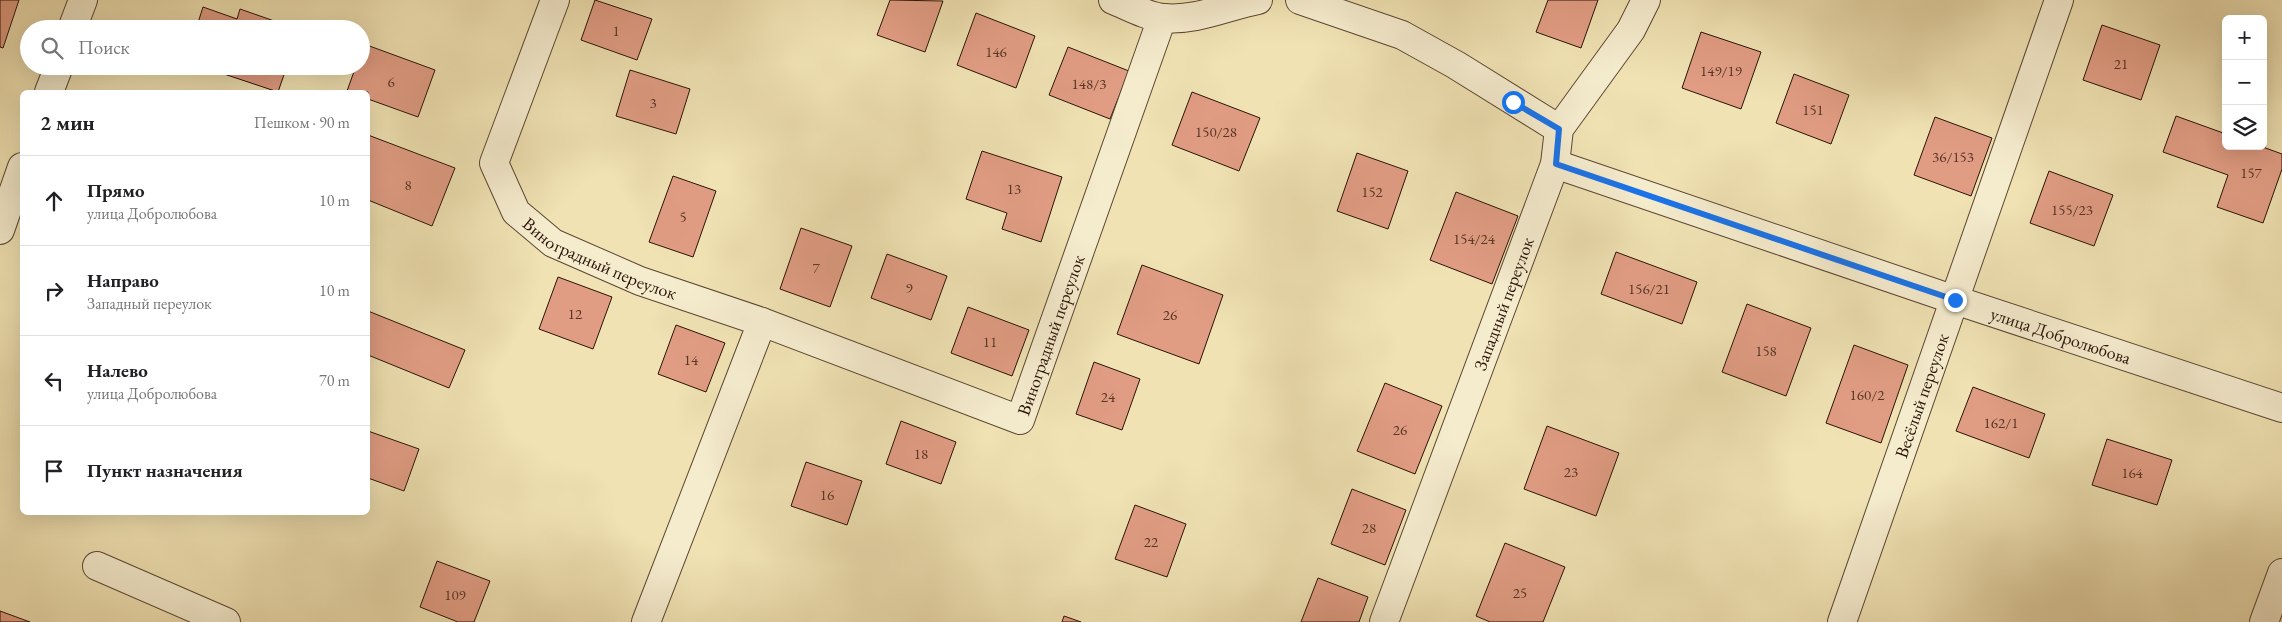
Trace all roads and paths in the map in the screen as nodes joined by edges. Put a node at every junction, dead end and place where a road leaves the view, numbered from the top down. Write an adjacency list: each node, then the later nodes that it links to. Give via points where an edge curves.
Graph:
1 (83, 0): 9 (street)
2 (555, 0): 17 (street, Виноградный переулок, via 494,163 516,212 553,244 640,281)
3 (1113, 0): 8 (street)
4 (1258, 0): 8 (street, via 1187,18)
5 (1300, 0): 12 (street, via 1402,35)
6 (1646, 0): 12 (street, via 1631,30)
7 (2060, 0): 16 (street, Весёлый переулок)
8 (1162, 18): 17 (street, Виноградный переулок, via 1020,420)
9 (75, 20)
10 (56, 75): 11 (street)
11 (51, 90)
12 (1559, 129): 13 (street, Западный переулок)
13 (1556, 164): 16 (street, улица Добролюбова); 23 (street, Западный переулок)
14 (20, 173): 15 (street)
15 (0, 230)
16 (1955, 300): 18 (street, улица Добролюбова); 24 (street, Весёлый переулок)
17 (762, 322): 22 (street)
18 (2282, 408)
19 (97, 566): 21 (street)
20 (2282, 573): 25 (street)
21 (226, 622)
22 (646, 622)
23 (1384, 622)
24 (1842, 622)
25 (2264, 622)

